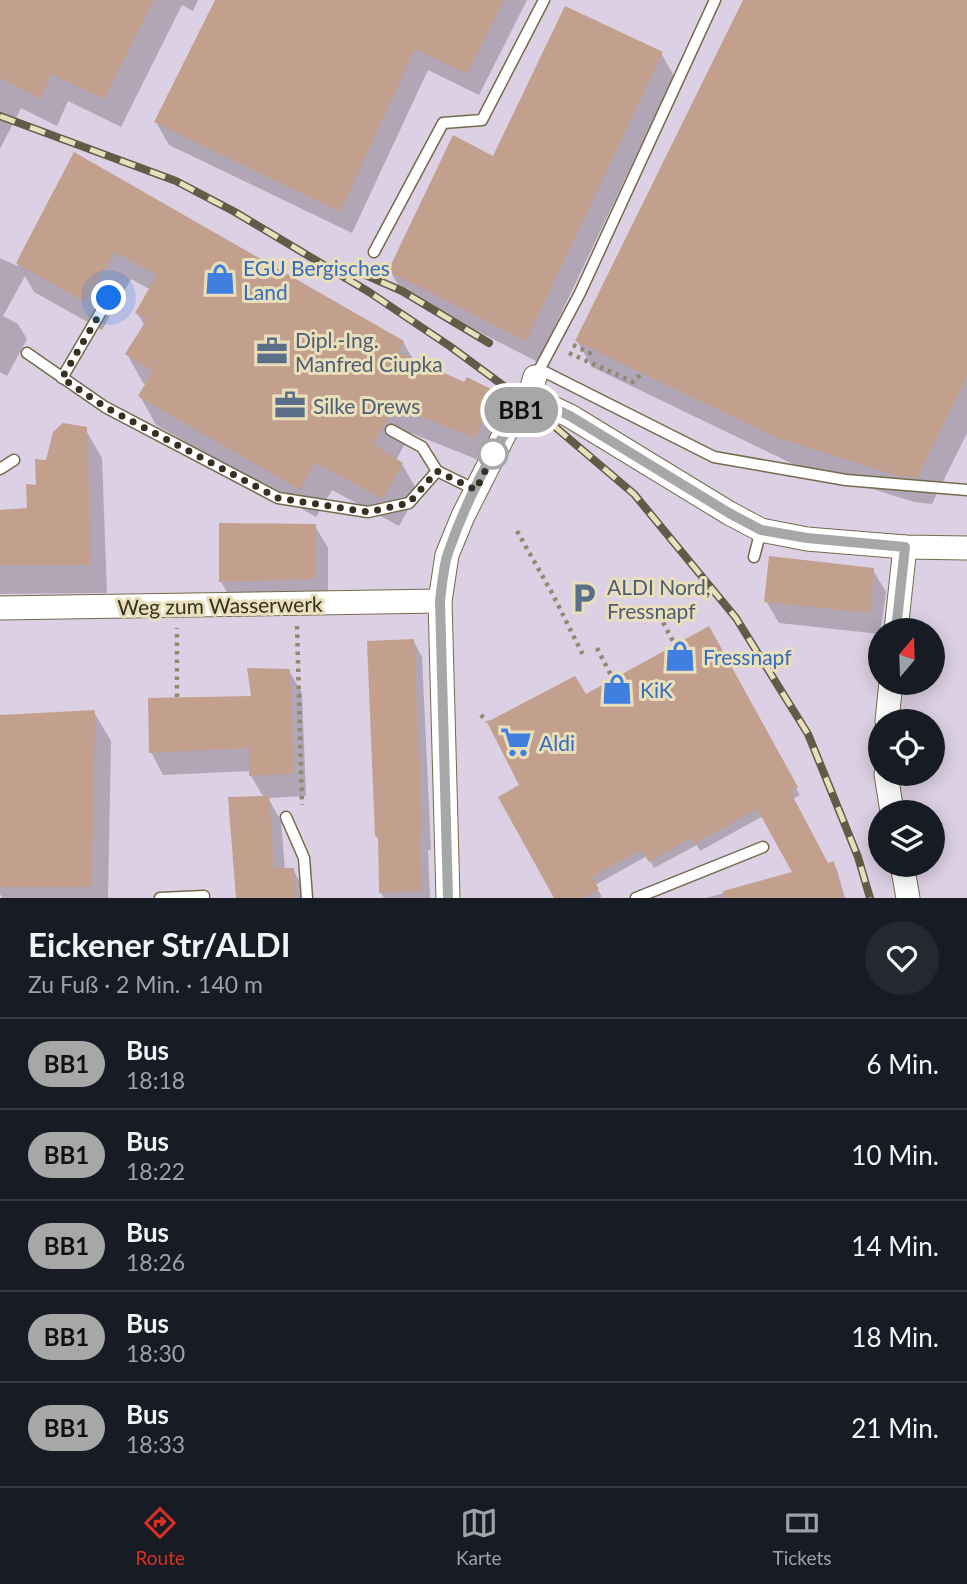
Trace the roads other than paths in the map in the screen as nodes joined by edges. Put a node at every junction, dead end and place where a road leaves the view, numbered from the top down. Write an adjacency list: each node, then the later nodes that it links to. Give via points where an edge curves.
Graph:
1 (544, 0): 3 (lane, via 482,120 443,123)
2 (715, 0): 6 (lane, via 580,293)
3 (374, 252)
4 (109, 298): 7 (lane)
5 (26, 353): 7 (lane)
6 (537, 373): 8 (street); 14 (lane, via 714,457 846,480)
7 (62, 378): 12 (lane, via 105,407 278,498 368,512 409,503)
8 (527, 403): 13 (street, via 509,425); 15 (street, via 547,405 570,416)
9 (391, 430): 12 (lane, via 422,447)
10 (14, 460): 11 (lane)
11 (0, 469)
12 (437, 471): 13 (lane)
13 (476, 490): 19 (street, via 447,555)
14 (967, 490)
15 (761, 530): 16 (street); 18 (lane)
16 (905, 547): 17 (street); 21 (street)
17 (967, 548)
18 (754, 557)
19 (440, 601): 20 (street, Weg zum Wasserwerk); 28 (street)
20 (0, 608)
21 (897, 618)
22 (286, 817): 27 (lane, via 304,858)
23 (762, 848): 29 (lane)
24 (904, 877): 30 (street)
25 (204, 896): 26 (lane)
26 (160, 898)
27 (307, 898)
28 (448, 898)
29 (636, 898)
30 (908, 898)

